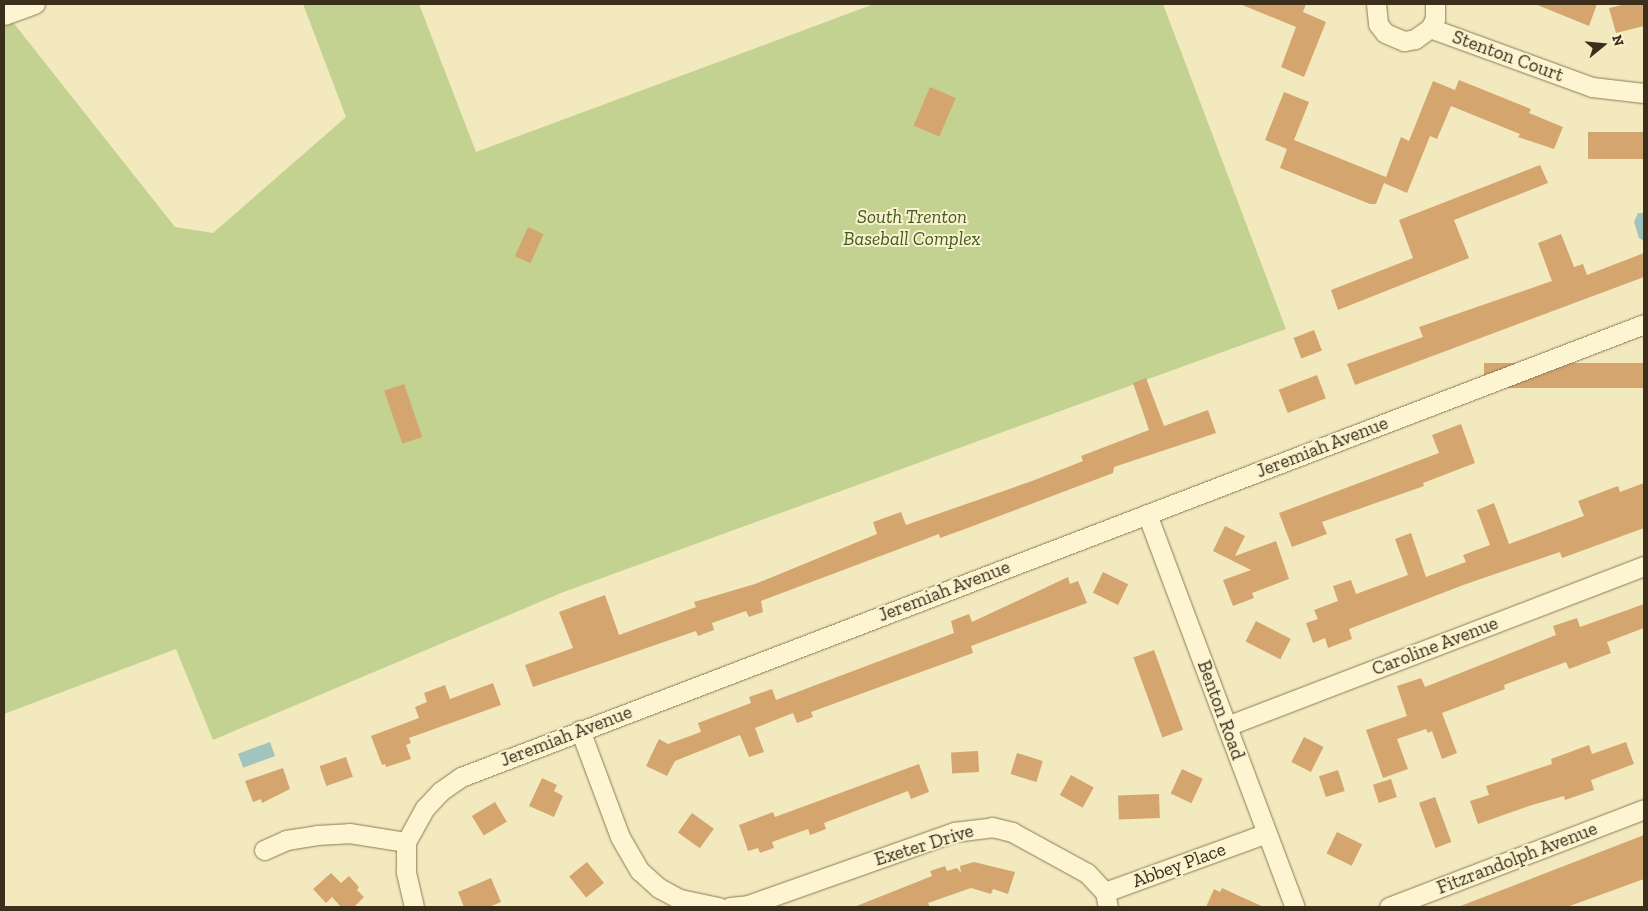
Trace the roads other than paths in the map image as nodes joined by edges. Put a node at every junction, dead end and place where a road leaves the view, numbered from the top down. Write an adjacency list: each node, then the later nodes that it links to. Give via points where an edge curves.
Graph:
1 (35, 4): 4 (street)
2 (1376, 4): 5 (street, Stenton Court, via 1378,24 1394,39 1415,39)
3 (1434, 4): 5 (street, Stenton Court, via 1435,18)
4 (4, 15)
5 (1430, 28): 6 (street, Stenton Court, via 1592,87)
6 (1644, 93)
7 (1644, 324): 8 (street, Jeremiah Avenue)
8 (1147, 514): 10 (street, Benton Road); 11 (street, Jeremiah Avenue)
9 (1644, 566): 10 (street, Caroline Avenue)
10 (1226, 726): 13 (street, Benton Road)
11 (580, 730): 14 (street, Jeremiah Avenue, via 461,777 425,808); 18 (street, via 620,837 640,871 659,888 680,899)
12 (1644, 809): 21 (street, Fitzrandolph Avenue)
13 (1267, 833): 16 (street, Abbey Place); 20 (street, Benton Road)
14 (406, 842): 15 (street, via 349,833 286,840); 17 (street, via 406,871)
15 (264, 850)
16 (1106, 900): 19 (street, Exeter Drive, via 1087,873 1012,832 972,827 748,905)
17 (414, 907)
18 (719, 907)
19 (730, 907)
20 (1295, 907)
21 (1389, 907)

